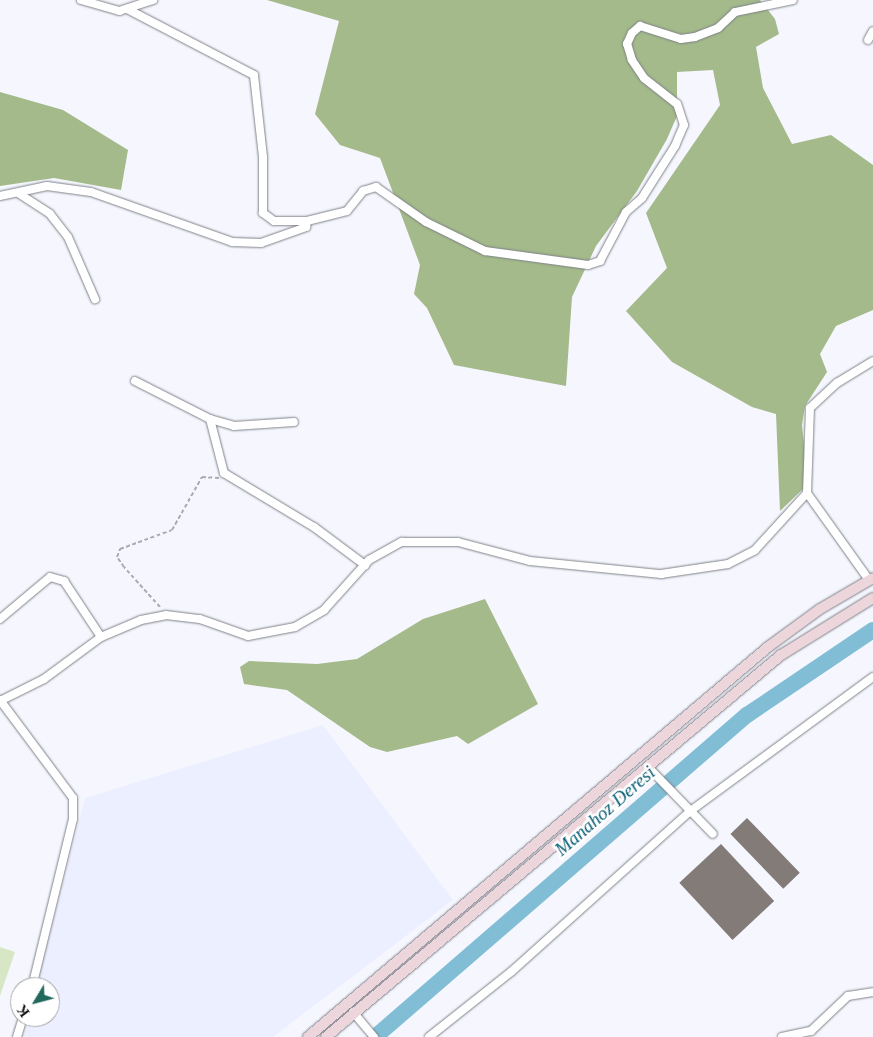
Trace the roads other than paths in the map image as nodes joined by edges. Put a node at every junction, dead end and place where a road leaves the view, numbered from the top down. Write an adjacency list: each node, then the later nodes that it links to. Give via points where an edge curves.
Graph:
1 (81, 0): 4 (street, via 88,5)
2 (153, 0): 4 (street)
3 (793, 0): 9 (street, via 735,12 718,28 695,37 681,39 658,28 640,26 632,33 627,44 632,60 644,78 677,104 684,125 675,146 642,198 626,212 600,261 588,265 485,250 426,222 376,187 363,191 347,211)
4 (127, 9): 9 (street, via 254,75 263,157 263,213 274,221)
5 (873, 31): 6 (street)
6 (868, 40)
7 (18, 193): 8 (street); 9 (street, via 47,186 91,192 232,242 261,243 306,227); 10 (street, via 50,214 68,237)
8 (0, 196)
9 (307, 222)
10 (95, 299)
11 (873, 362): 15 (street, via 837,383 810,408)
12 (135, 381): 13 (street)
13 (210, 419): 14 (street, via 234,426); 16 (street, via 228,476 314,527)
14 (294, 422)
15 (807, 493): 16 (street, via 754,550 728,564 661,574 612,572 530,561 458,542 422,540 388,546); 17 (street)
16 (365, 565): 20 (street, via 324,610 276,633 248,636 200,619 163,616 141,620)
17 (871, 579): 29 (main road, via 768,647)
18 (873, 598): 23 (main road, via 781,655)
19 (0, 619): 20 (street, via 50,577 64,580)
20 (101, 637): 22 (street, via 44,679)
21 (873, 677): 24 (street)
22 (0, 701): 26 (street, via 73,798 73,819)
23 (649, 769): 24 (street); 28 (main road)
24 (686, 809): 25 (street); 32 (street, via 512,971)
25 (714, 834)
26 (34, 977)
27 (873, 992): 33 (street, via 848,996 810,1031)
28 (353, 1012): 30 (main road); 31 (street)
29 (308, 1037)
30 (326, 1037)
31 (374, 1037)
32 (429, 1037)
33 (782, 1037)

